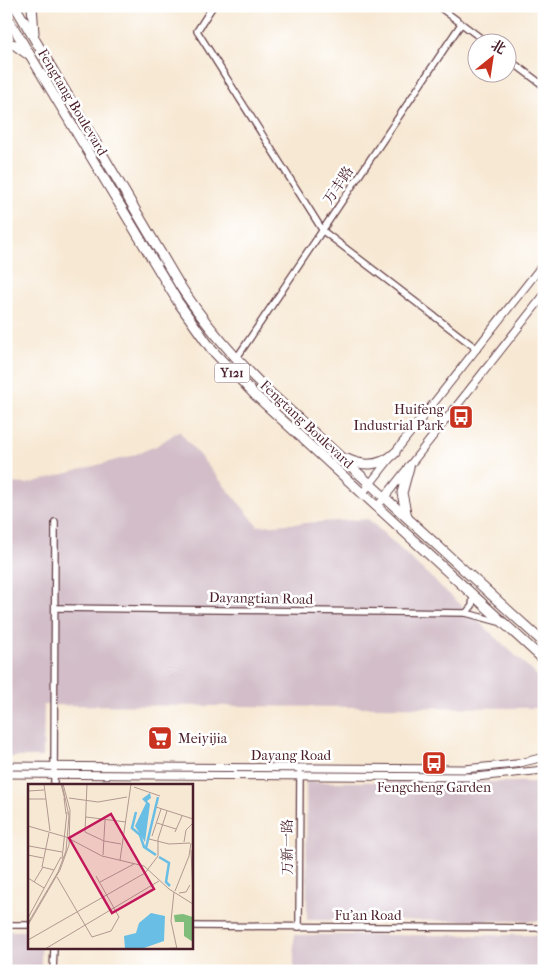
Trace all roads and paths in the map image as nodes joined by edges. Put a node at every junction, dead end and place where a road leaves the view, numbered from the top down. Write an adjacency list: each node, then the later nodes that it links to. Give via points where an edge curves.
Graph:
1 (10, 6): 6 (main road)
2 (15, 6): 11 (main road, Fengtang Boulevard / Y121)
3 (32, 6): 11 (main road, via 32,22)
4 (213, 6): 15 (street, via 197,31)
5 (438, 6): 8 (street)
6 (6, 11)
7 (6, 15): 12 (main road, Fengtang Boulevard / Y121)
8 (461, 24): 9 (street); 15 (street, 万丰路)
9 (472, 32)
10 (6, 43): 12 (main road, via 17,46)
11 (38, 43): 19 (main road, Fengtang Boulevard / Y121, via 189,300)
12 (30, 58): 24 (main road, Fengtang Boulevard / Y121, via 170,289 205,340 254,394)
13 (518, 66): 14 (street)
14 (544, 86)
15 (323, 231): 18 (street); 19 (street, 万丰路)
16 (544, 263): 18 (street)
17 (544, 294): 22 (street)
18 (476, 349): 20 (street)
19 (236, 359): 21 (main road, Fengtang Boulevard / Y121)
20 (395, 453): 21 (main road, via 381,462 367,464); 23 (street)
21 (338, 454): 23 (main road, Fengtang Boulevard / Y121)
22 (408, 467): 25 (street); 27 (main road, via 402,499)
23 (370, 484): 24 (street); 25 (main road, Fengtang Boulevard / Y121)
24 (362, 494): 26 (main road, Fengtang Boulevard / Y121)
25 (385, 498): 26 (street); 27 (main road, Fengtang Boulevard / Y121)
26 (377, 507): 29 (main road, Fengtang Boulevard / Y121)
27 (410, 521): 33 (main road, Fengtang Boulevard / Y121)
28 (55, 522): 30 (street)
29 (472, 595): 31 (street, via 473,603); 32 (main road, Fengtang Boulevard / Y121)
30 (55, 608): 31 (street, Dayangtian Road); 37 (street)
31 (466, 613): 32 (street, Dayangtian Road)
32 (506, 626): 34 (main road, Fengtang Boulevard / Y121)
33 (544, 643)
34 (544, 660)
35 (544, 758): 39 (street, Dayang Road, via 470,769)
36 (6, 766): 37 (street, Dayang Road)
37 (54, 770): 39 (street, Dayang Road); 40 (street, Dayang Road); 41 (street)
38 (544, 770): 39 (street, Dayang Road, via 476,777)
39 (300, 772): 45 (street, 万新一路)
40 (6, 774)
41 (54, 784)
42 (6, 925): 43 (street)
43 (28, 925)
44 (192, 926): 45 (street, Fu'an Road)
45 (299, 927): 46 (street, Fu'an Road)
46 (544, 928)
47 (54, 950): 48 (street)
48 (54, 971)

